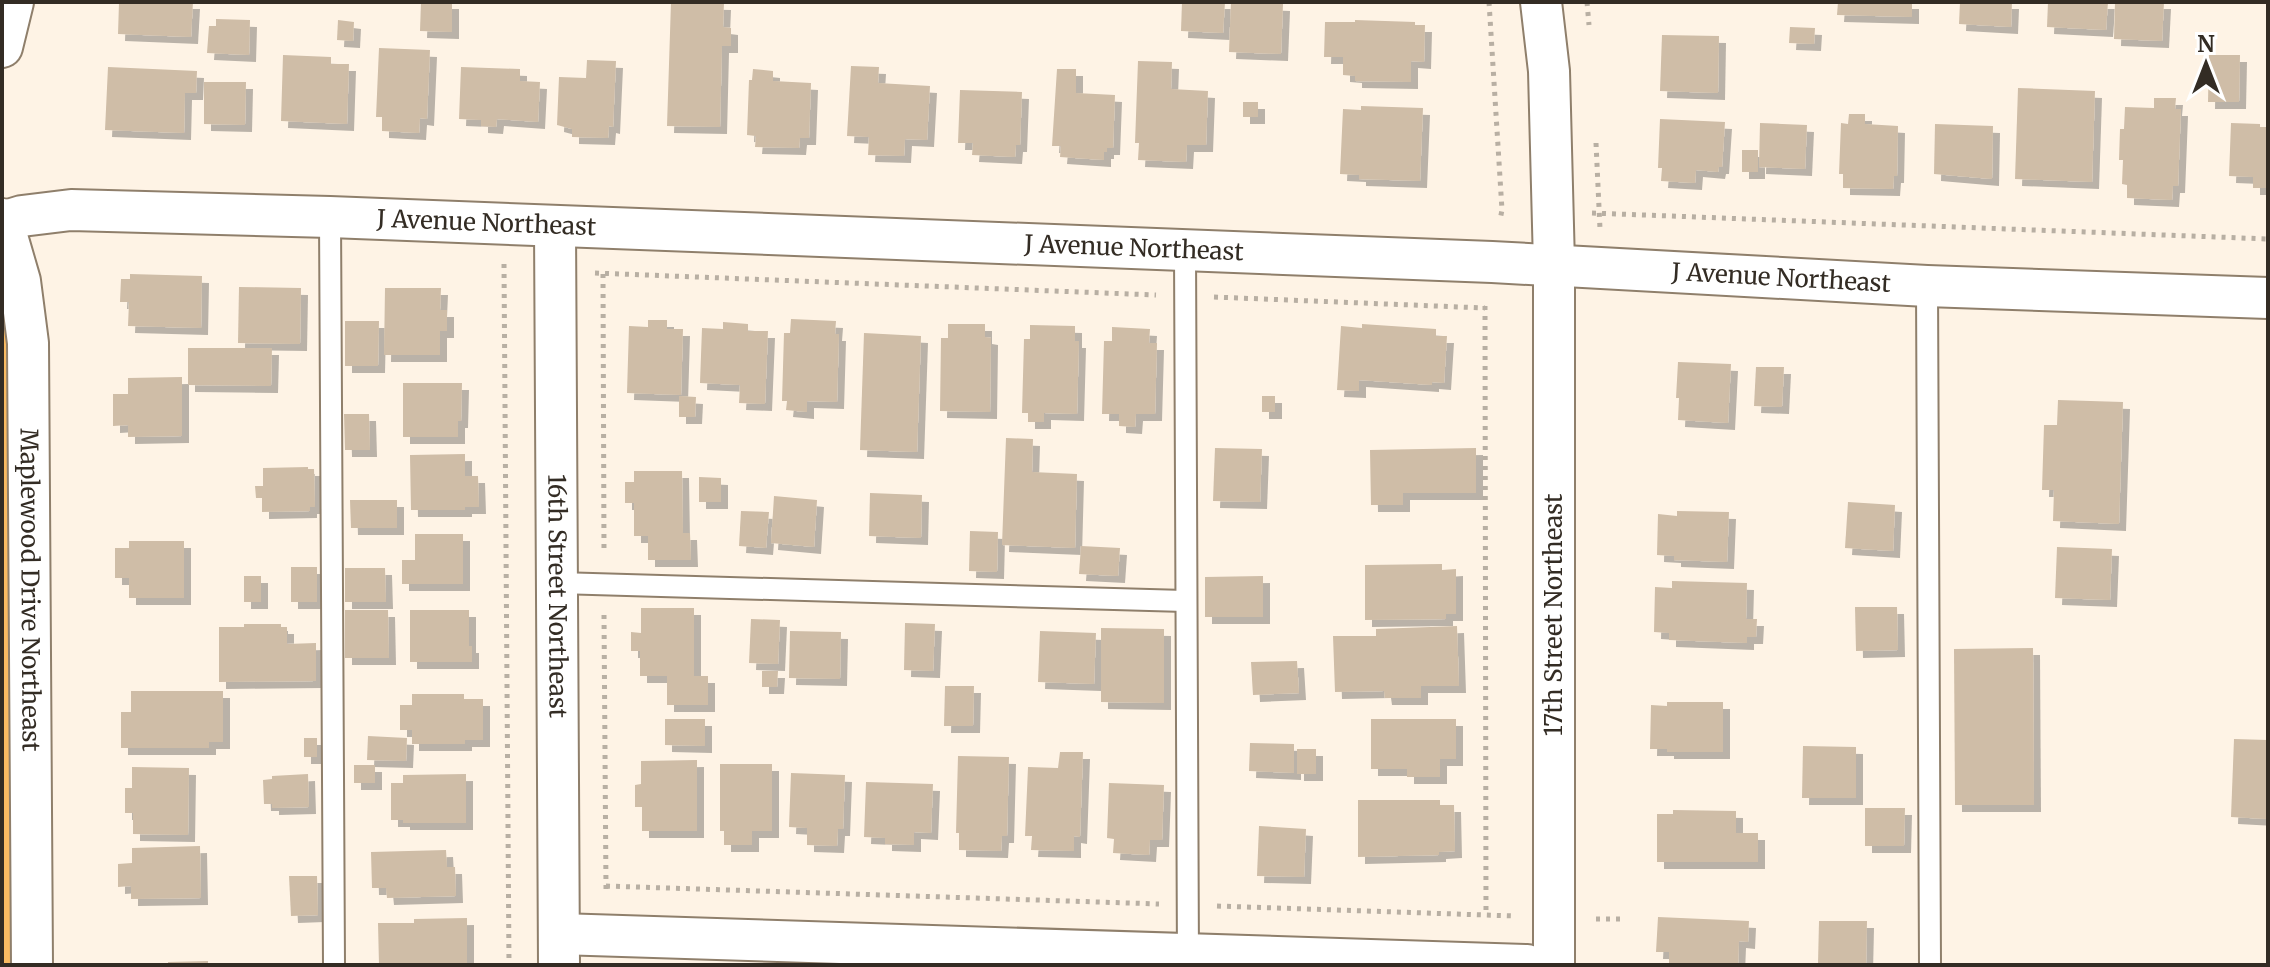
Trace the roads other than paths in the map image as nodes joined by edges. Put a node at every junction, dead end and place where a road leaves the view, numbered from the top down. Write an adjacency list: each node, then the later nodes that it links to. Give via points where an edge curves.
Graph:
1 (13, 2): 3 (street)
2 (1541, 2): 8 (street, 17th Street Northeast, via 1549,71)
3 (2, 47)
4 (330, 217): 5 (street, J Avenue Northeast, via 71,210); 6 (street, J Avenue Northeast); 16 (lane)
5 (2, 221): 15 (street, Maplewood Drive Northeast, via 20,281 28,343)
6 (555, 226): 7 (street, J Avenue Northeast); 11 (street, 16th Street Northeast)
7 (1185, 250): 8 (street, J Avenue Northeast); 12 (lane)
8 (1554, 264): 9 (street, J Avenue Northeast); 18 (street, 17th Street Northeast)
9 (1927, 286): 10 (street, J Avenue Northeast); 19 (lane)
10 (2268, 298)
11 (558, 583): 12 (lane); 13 (street, 16th Street Northeast)
12 (1185, 601): 14 (lane)
13 (559, 950): 14 (street)
14 (1188, 960): 17 (street)
15 (32, 965)
16 (334, 965)
17 (1527, 965)
18 (1554, 965)
19 (1930, 965)

